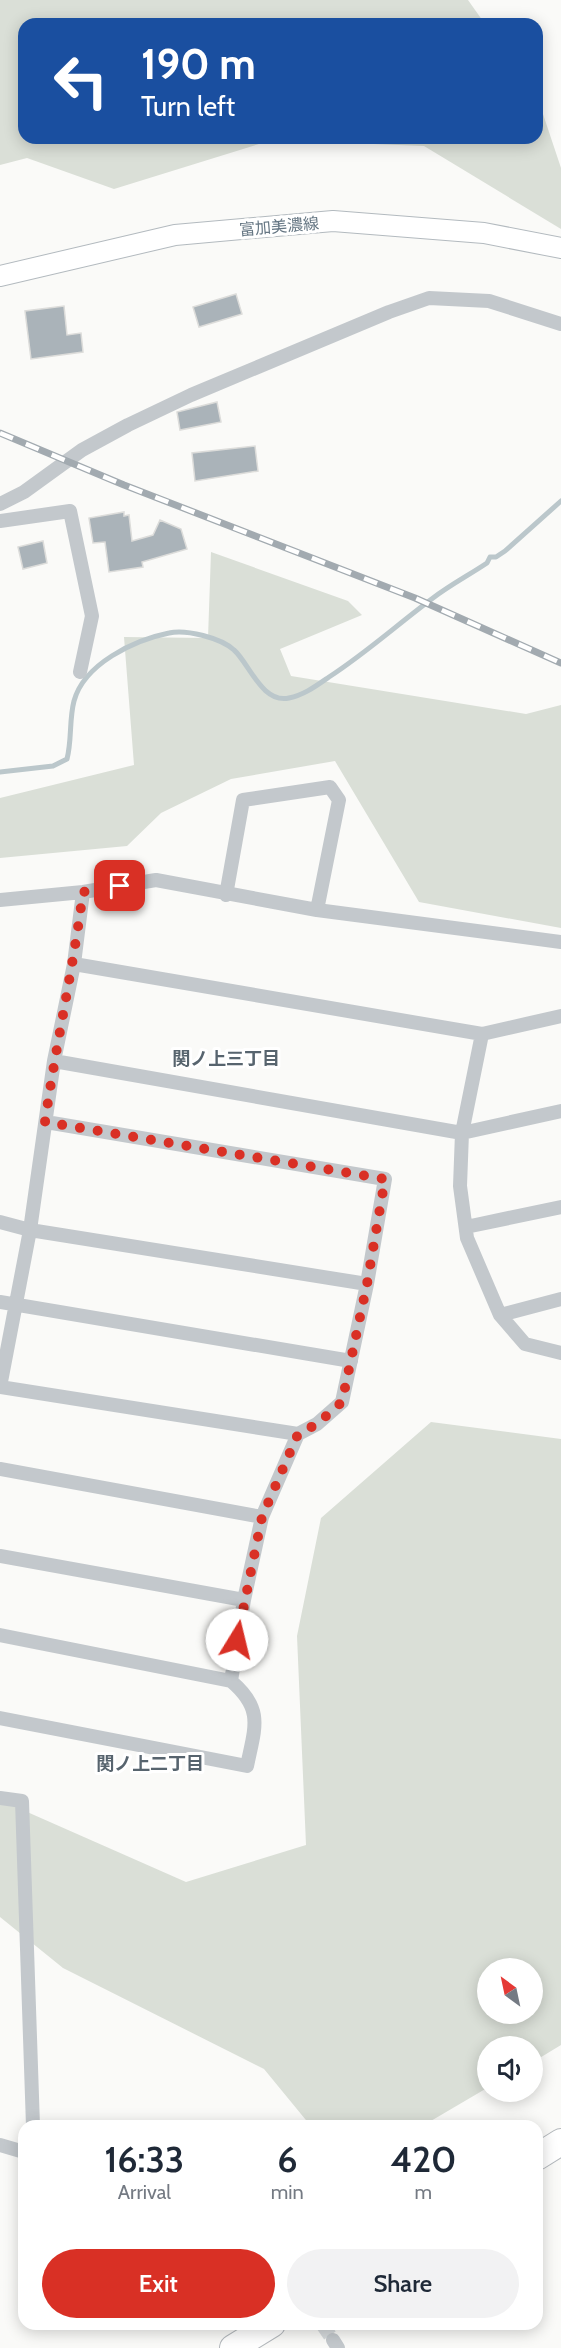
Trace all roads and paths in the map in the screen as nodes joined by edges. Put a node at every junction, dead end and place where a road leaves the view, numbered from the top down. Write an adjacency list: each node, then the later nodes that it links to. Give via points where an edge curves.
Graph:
1 (561, 248): 2 (main road, 富加美濃線, via 484,233 333,220 175,235)
2 (0, 276)
3 (561, 324): 4 (street, via 489,301 429,298 191,395 128,425)
4 (0, 504)
5 (0, 521): 6 (street, via 70,511 92,616)
6 (80, 672)
7 (83, 892): 8 (street, via 156,880); 9 (street); 12 (street)
8 (226, 895): 10 (street); 10 (street, via 243,800 330,787 339,800)
9 (0, 900)
10 (317, 910): 11 (street)
11 (561, 942)
12 (74, 964): 14 (street); 15 (street)
13 (561, 1016): 14 (street)
14 (482, 1034): 18 (street)
15 (54, 1061): 17 (street); 18 (street)
16 (561, 1110): 18 (street)
17 (45, 1122): 22 (street); 23 (street, via 385,1179)
18 (462, 1133): 21 (street, via 460,1186)
19 (561, 1206): 21 (street)
20 (0, 1222): 22 (street)
21 (466, 1227): 27 (street, via 467,1238)
22 (30, 1230): 23 (street); 26 (street)
23 (367, 1284): 29 (street)
24 (561, 1299): 27 (street)
25 (0, 1302): 26 (street)
26 (16, 1305): 29 (street); 30 (street)
27 (500, 1315): 28 (street, via 525,1344)
28 (561, 1353)
29 (351, 1361): 31 (street, via 342,1402 317,1424)
30 (0, 1387): 31 (street)
31 (298, 1434): 33 (street)
32 (0, 1469): 33 (street)
33 (262, 1517): 35 (street)
34 (0, 1556): 35 (street)
35 (244, 1600): 37 (street)
36 (0, 1635): 37 (street)
37 (231, 1681): 38 (street, via 247,1695 256,1718 247,1766)
38 (0, 1718)
39 (0, 1798): 40 (street, via 22,1802)
40 (33, 2120)
41 (561, 2142): 44 (highway)
42 (0, 2145): 43 (street)
43 (18, 2150)
44 (543, 2153)
45 (262, 2330): 47 (highway)
46 (279, 2330): 48 (highway)
47 (233, 2348)
48 (254, 2348)

